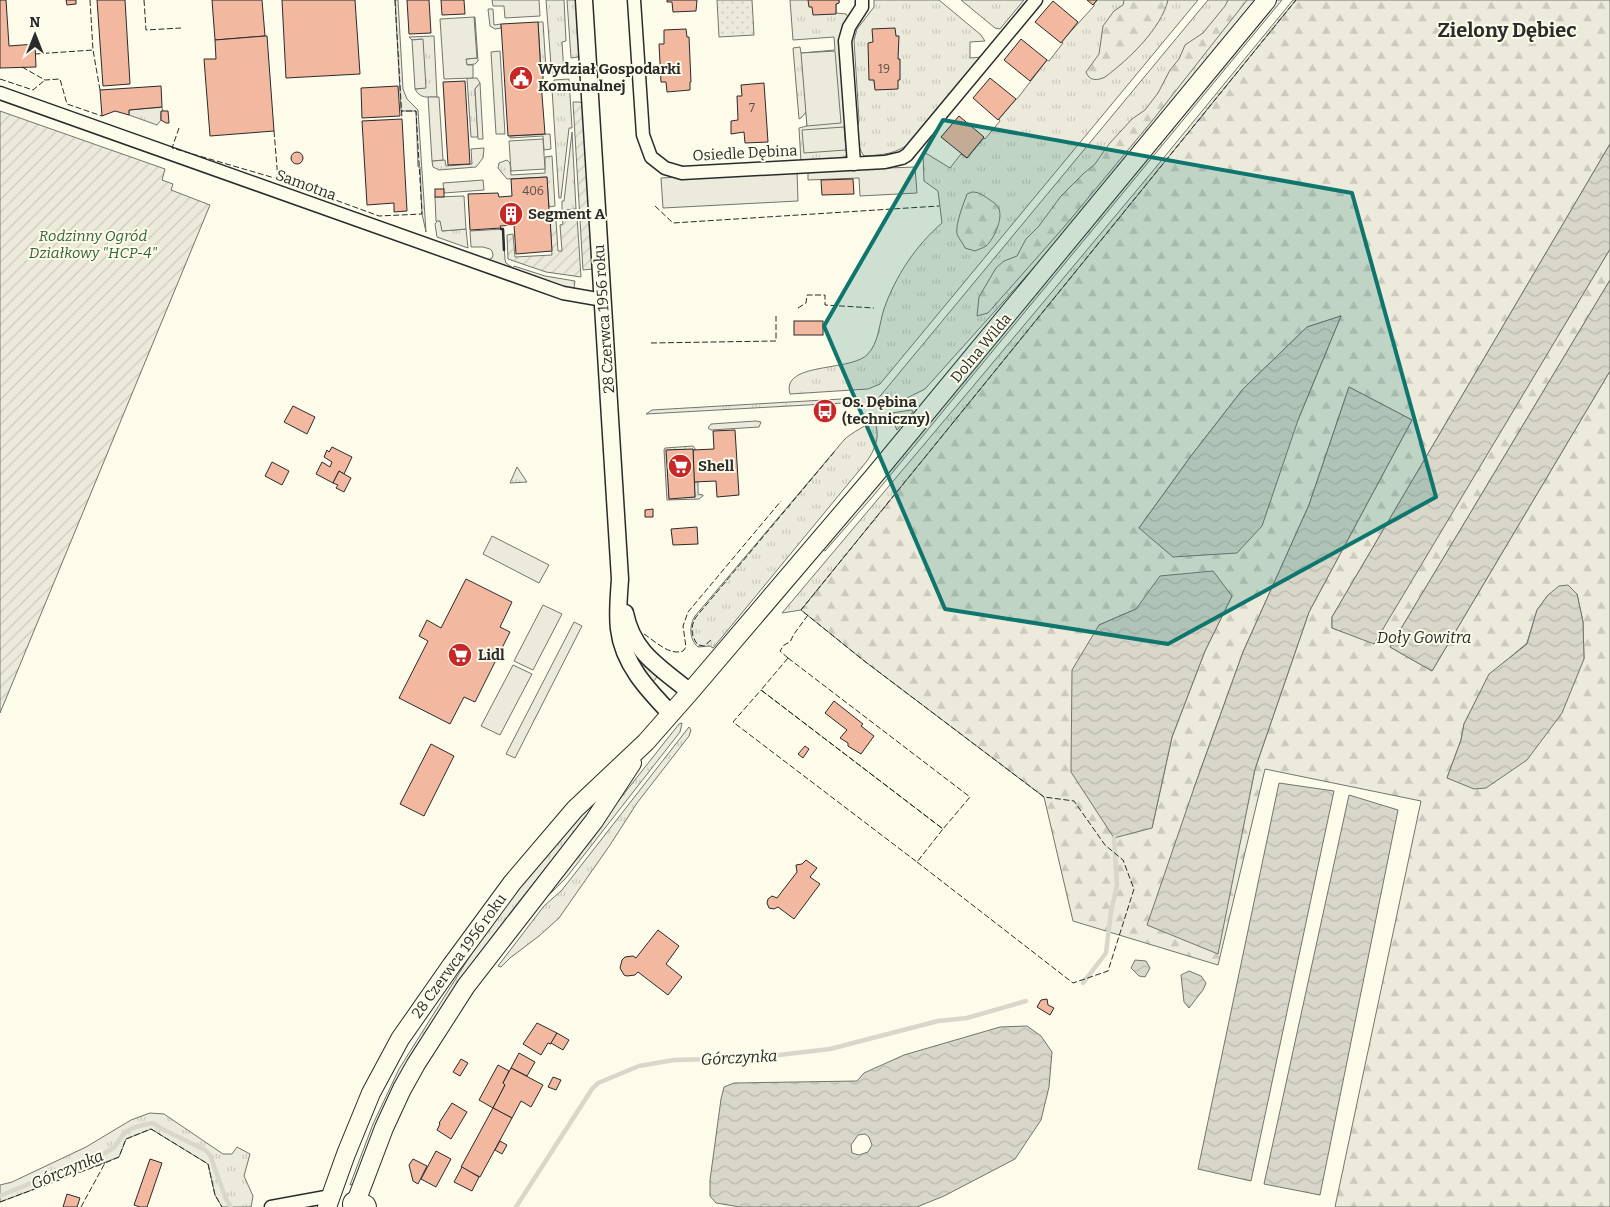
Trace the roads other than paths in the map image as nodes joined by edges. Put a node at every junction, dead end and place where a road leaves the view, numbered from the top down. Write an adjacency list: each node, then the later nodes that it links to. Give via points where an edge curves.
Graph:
1 (584, 0): 8 (street, 28 Czerwca 1956 roku)
2 (634, 0): 7 (street, Osiedle Dębina, via 643,135 651,157 665,168 682,173)
3 (862, 0): 7 (street, via 862,7 845,40)
4 (1036, 0): 7 (street, Osiedle Dębina, via 907,155 885,162)
5 (1267, 0): 10 (main road, Dolna Wilda, via 874,476)
6 (0, 93): 8 (street, Samotna, via 554,290)
7 (854, 164)
8 (602, 300): 9 (street, 28 Czerwca 1956 roku)
9 (620, 579): 10 (street, 28 Czerwca 1956 roku, via 628,626 637,645); 11 (street, 28 Czerwca 1956 roku, via 619,627 626,656 651,693)
10 (690, 692): 11 (main road, 28 Czerwca 1956 roku)
11 (671, 714): 12 (main road, 28 Czerwca 1956 roku)
12 (646, 742): 13 (main road, 28 Czerwca 1956 roku, via 575,809 536,854 484,919 414,1018 371,1093); 15 (main road, 28 Czerwca 1956 roku, via 594,821 466,986 416,1064 384,1128)
13 (329, 1201): 14 (street); 15 (main road)
14 (281, 1206)
15 (358, 1206)

